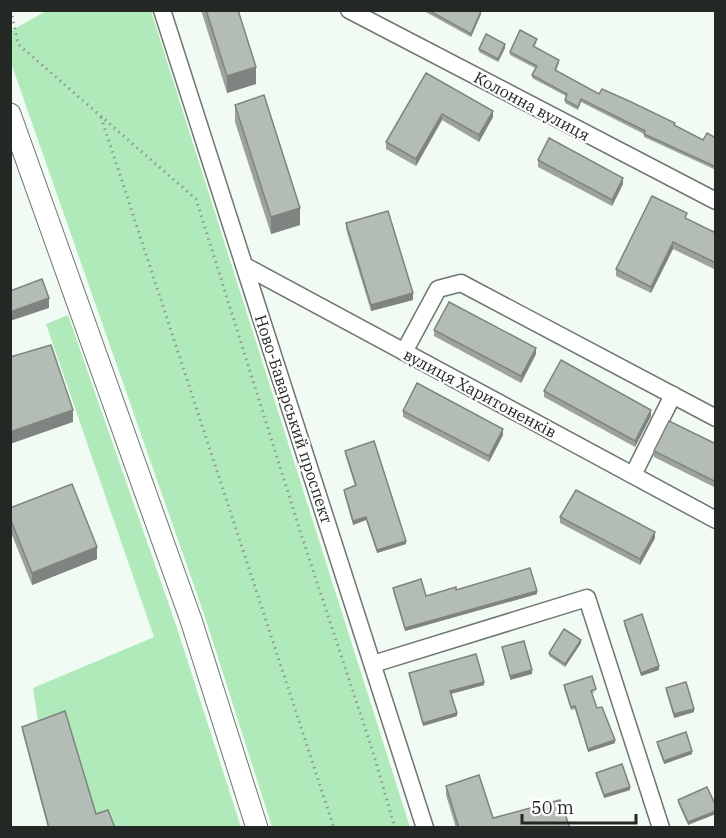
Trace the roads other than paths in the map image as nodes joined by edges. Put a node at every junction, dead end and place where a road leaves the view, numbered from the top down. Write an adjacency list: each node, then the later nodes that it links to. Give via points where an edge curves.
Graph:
1 (162, 10): 5 (street, Ново-Баварський проспект)
2 (349, 10): 4 (street, Колонна вулиця)
3 (10, 114): 12 (main road, via 191,620)
4 (716, 201)
5 (245, 266): 6 (street, вулиця Харитоненків); 11 (street, Ново-Баварський проспект)
6 (404, 352): 7 (street, via 438,289 461,283); 9 (street, вулиця Харитоненків)
7 (673, 395): 8 (street); 9 (street)
8 (716, 417)
9 (633, 475): 10 (street, вулиця Харитоненків)
10 (716, 520)
11 (373, 664): 13 (street, Ново-Баварський проспект); 14 (street, via 587,598)
12 (257, 828)
13 (424, 828)
14 (661, 828)

